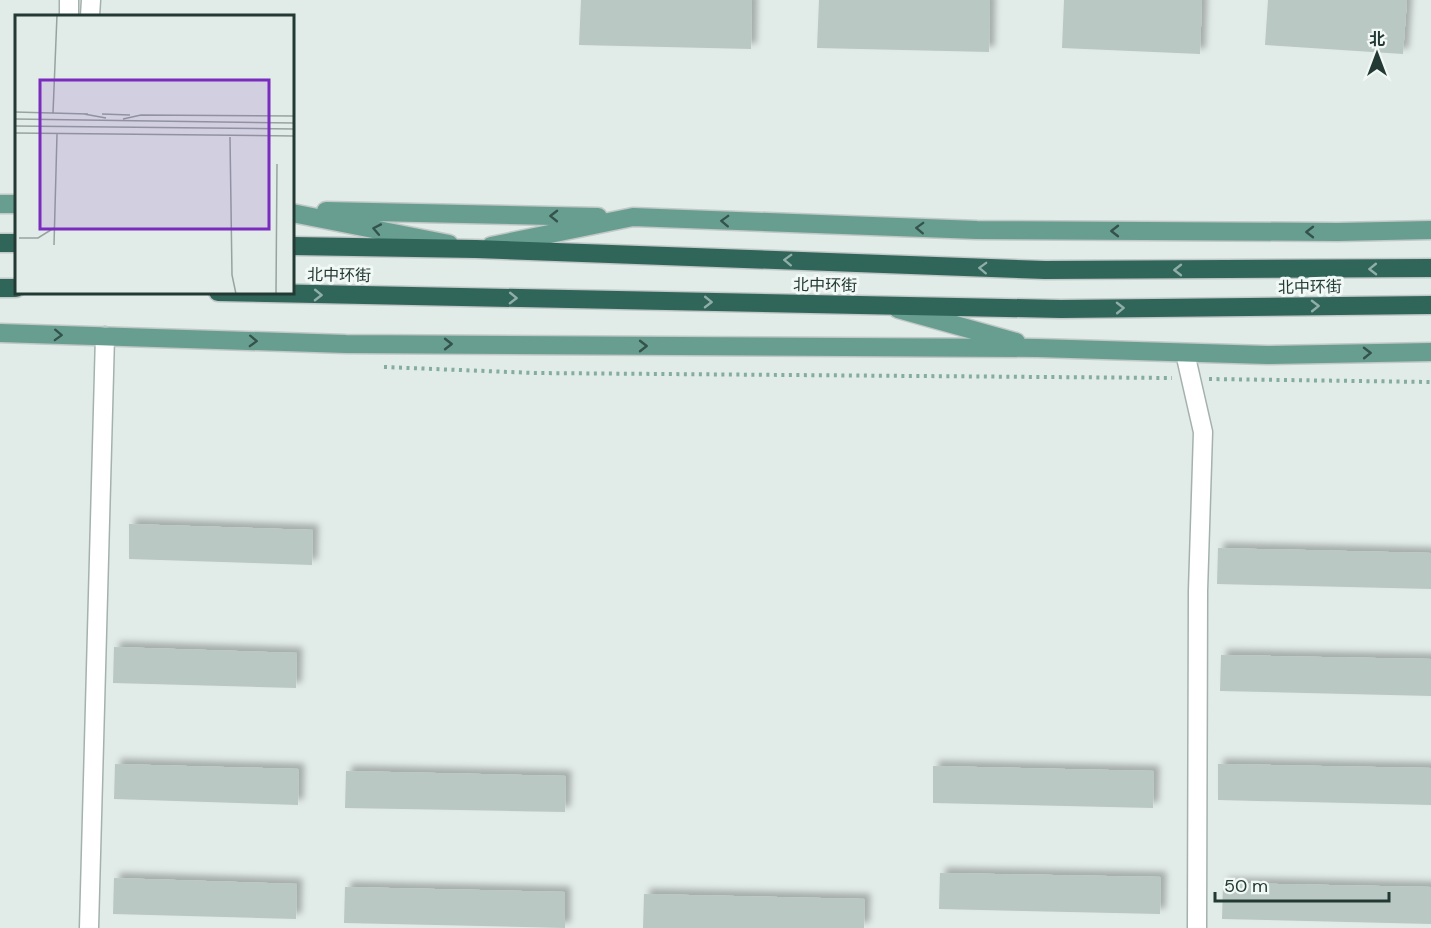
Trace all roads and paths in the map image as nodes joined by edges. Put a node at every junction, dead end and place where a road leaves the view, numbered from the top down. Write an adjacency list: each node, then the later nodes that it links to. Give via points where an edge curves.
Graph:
1 (91, 0): 2 (street)
2 (90, 15)
3 (294, 211): 5 (main road, one-way to 3)
4 (294, 211): 8 (main road, one-way to 4)
5 (633, 217): 6 (main road, one-way to 5, via 977,230); 8 (main road)
6 (1431, 230)
7 (294, 246): 8 (highway, 北中环街)
8 (476, 249): 9 (highway, 北中环街, one-way to 8, via 1046,270)
9 (1431, 268)
10 (294, 294): 12 (highway, 北中环街, one-way to 12)
11 (1431, 305): 12 (highway, 北中环街, one-way to 11, via 1061,309)
12 (888, 306): 15 (main road)
13 (0, 333): 14 (main road, one-way to 14)
14 (105, 336): 15 (main road, one-way to 15, via 346,344); 21 (street)
15 (1038, 348): 17 (main road)
16 (1431, 352): 17 (main road, one-way to 16)
17 (1185, 353): 19 (street)
18 (380, 367): 19 (path, via 535,373)
19 (1191, 378): 20 (path); 22 (street, via 1203,432 1198,591)
20 (1431, 382)
21 (88, 927)
22 (1197, 928)

